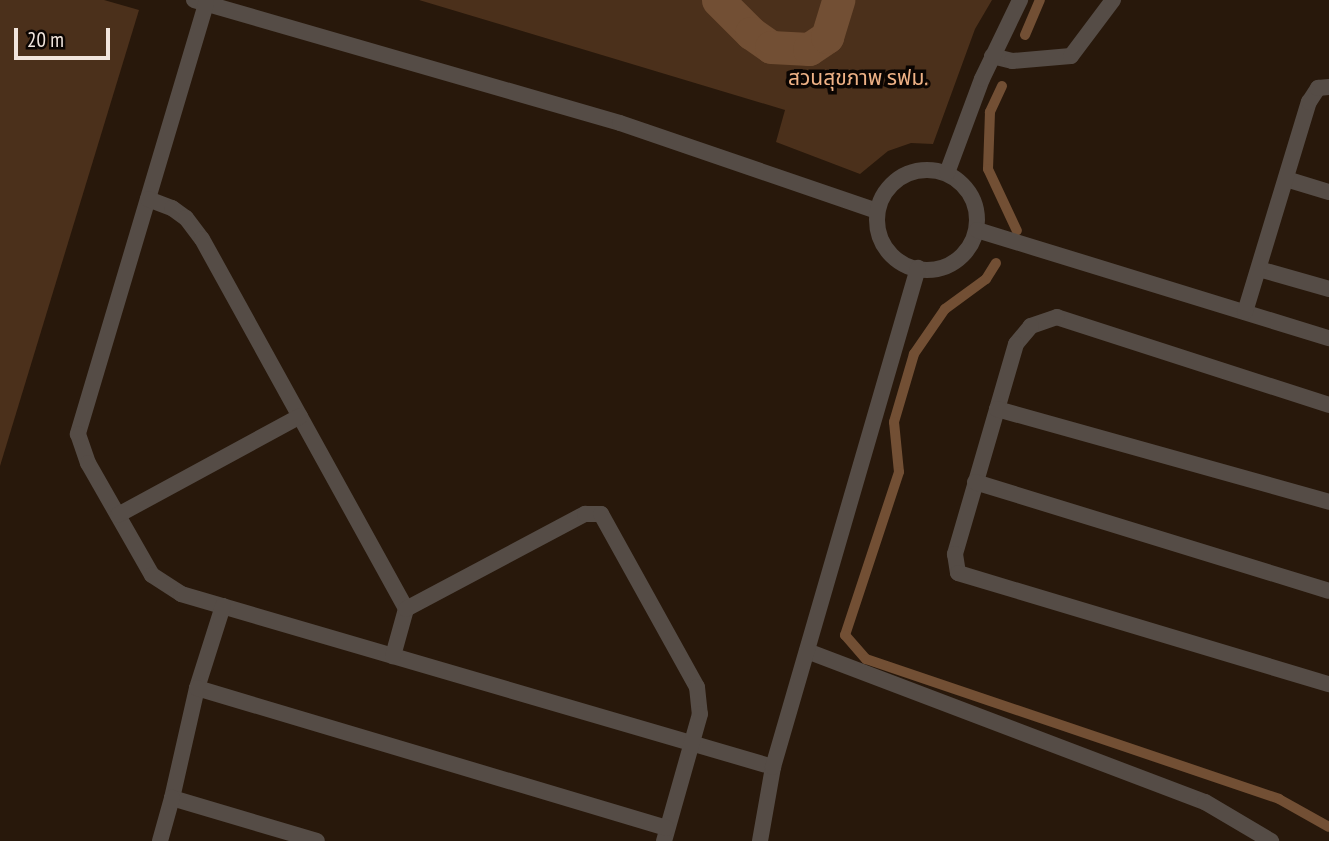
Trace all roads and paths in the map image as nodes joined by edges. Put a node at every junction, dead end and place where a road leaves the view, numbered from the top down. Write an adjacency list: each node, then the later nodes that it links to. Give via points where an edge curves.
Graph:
1 (1020, 0): 4 (lane)
2 (1113, 0): 4 (lane, via 1071,56 1012,61)
3 (200, 2): 9 (lane); 10 (lane, via 620,123)
4 (992, 56): 6 (lane)
5 (1329, 87): 7 (lane, via 1318,88 1309,102)
6 (947, 173): 10 (lane, via 925,169 903,174 886,190); 11 (lane, via 966,187 976,207)
7 (1286, 179): 8 (lane); 13 (lane)
8 (1329, 192)
9 (148, 199): 19 (lane, via 186,218 202,239); 22 (lane, via 78,434 85,456)
10 (877, 211): 12 (lane, via 877,228 893,257)
11 (977, 230): 12 (lane, via 967,251 955,262 940,268); 15 (lane)
12 (918, 268): 26 (lane)
13 (1259, 269): 14 (lane); 15 (lane)
14 (1329, 289)
15 (1245, 312): 16 (lane)
16 (1329, 338)
17 (1329, 405): 18 (lane, via 1056,317 1031,326 1016,344)
18 (997, 409): 20 (lane); 21 (lane)
19 (300, 416): 22 (lane); 25 (lane)
20 (975, 482): 23 (lane); 28 (lane, via 955,554 958,573)
21 (1329, 502)
22 (118, 514): 24 (lane, via 152,575 181,594)
23 (1329, 591)
24 (223, 606): 27 (lane); 29 (lane)
25 (406, 609): 27 (lane); 30 (lane, via 585,514 601,514 697,687 700,714)
26 (807, 651): 31 (lane); 37 (lane, via 1205,802)
27 (393, 656): 30 (lane)
28 (1329, 684)
29 (197, 688): 32 (lane); 33 (lane)
30 (692, 744): 31 (lane); 33 (lane)
31 (773, 767): 36 (lane)
32 (172, 798): 34 (lane); 35 (lane)
33 (666, 835)
34 (160, 841)
35 (317, 841)
36 (760, 841)
37 (1271, 841)

